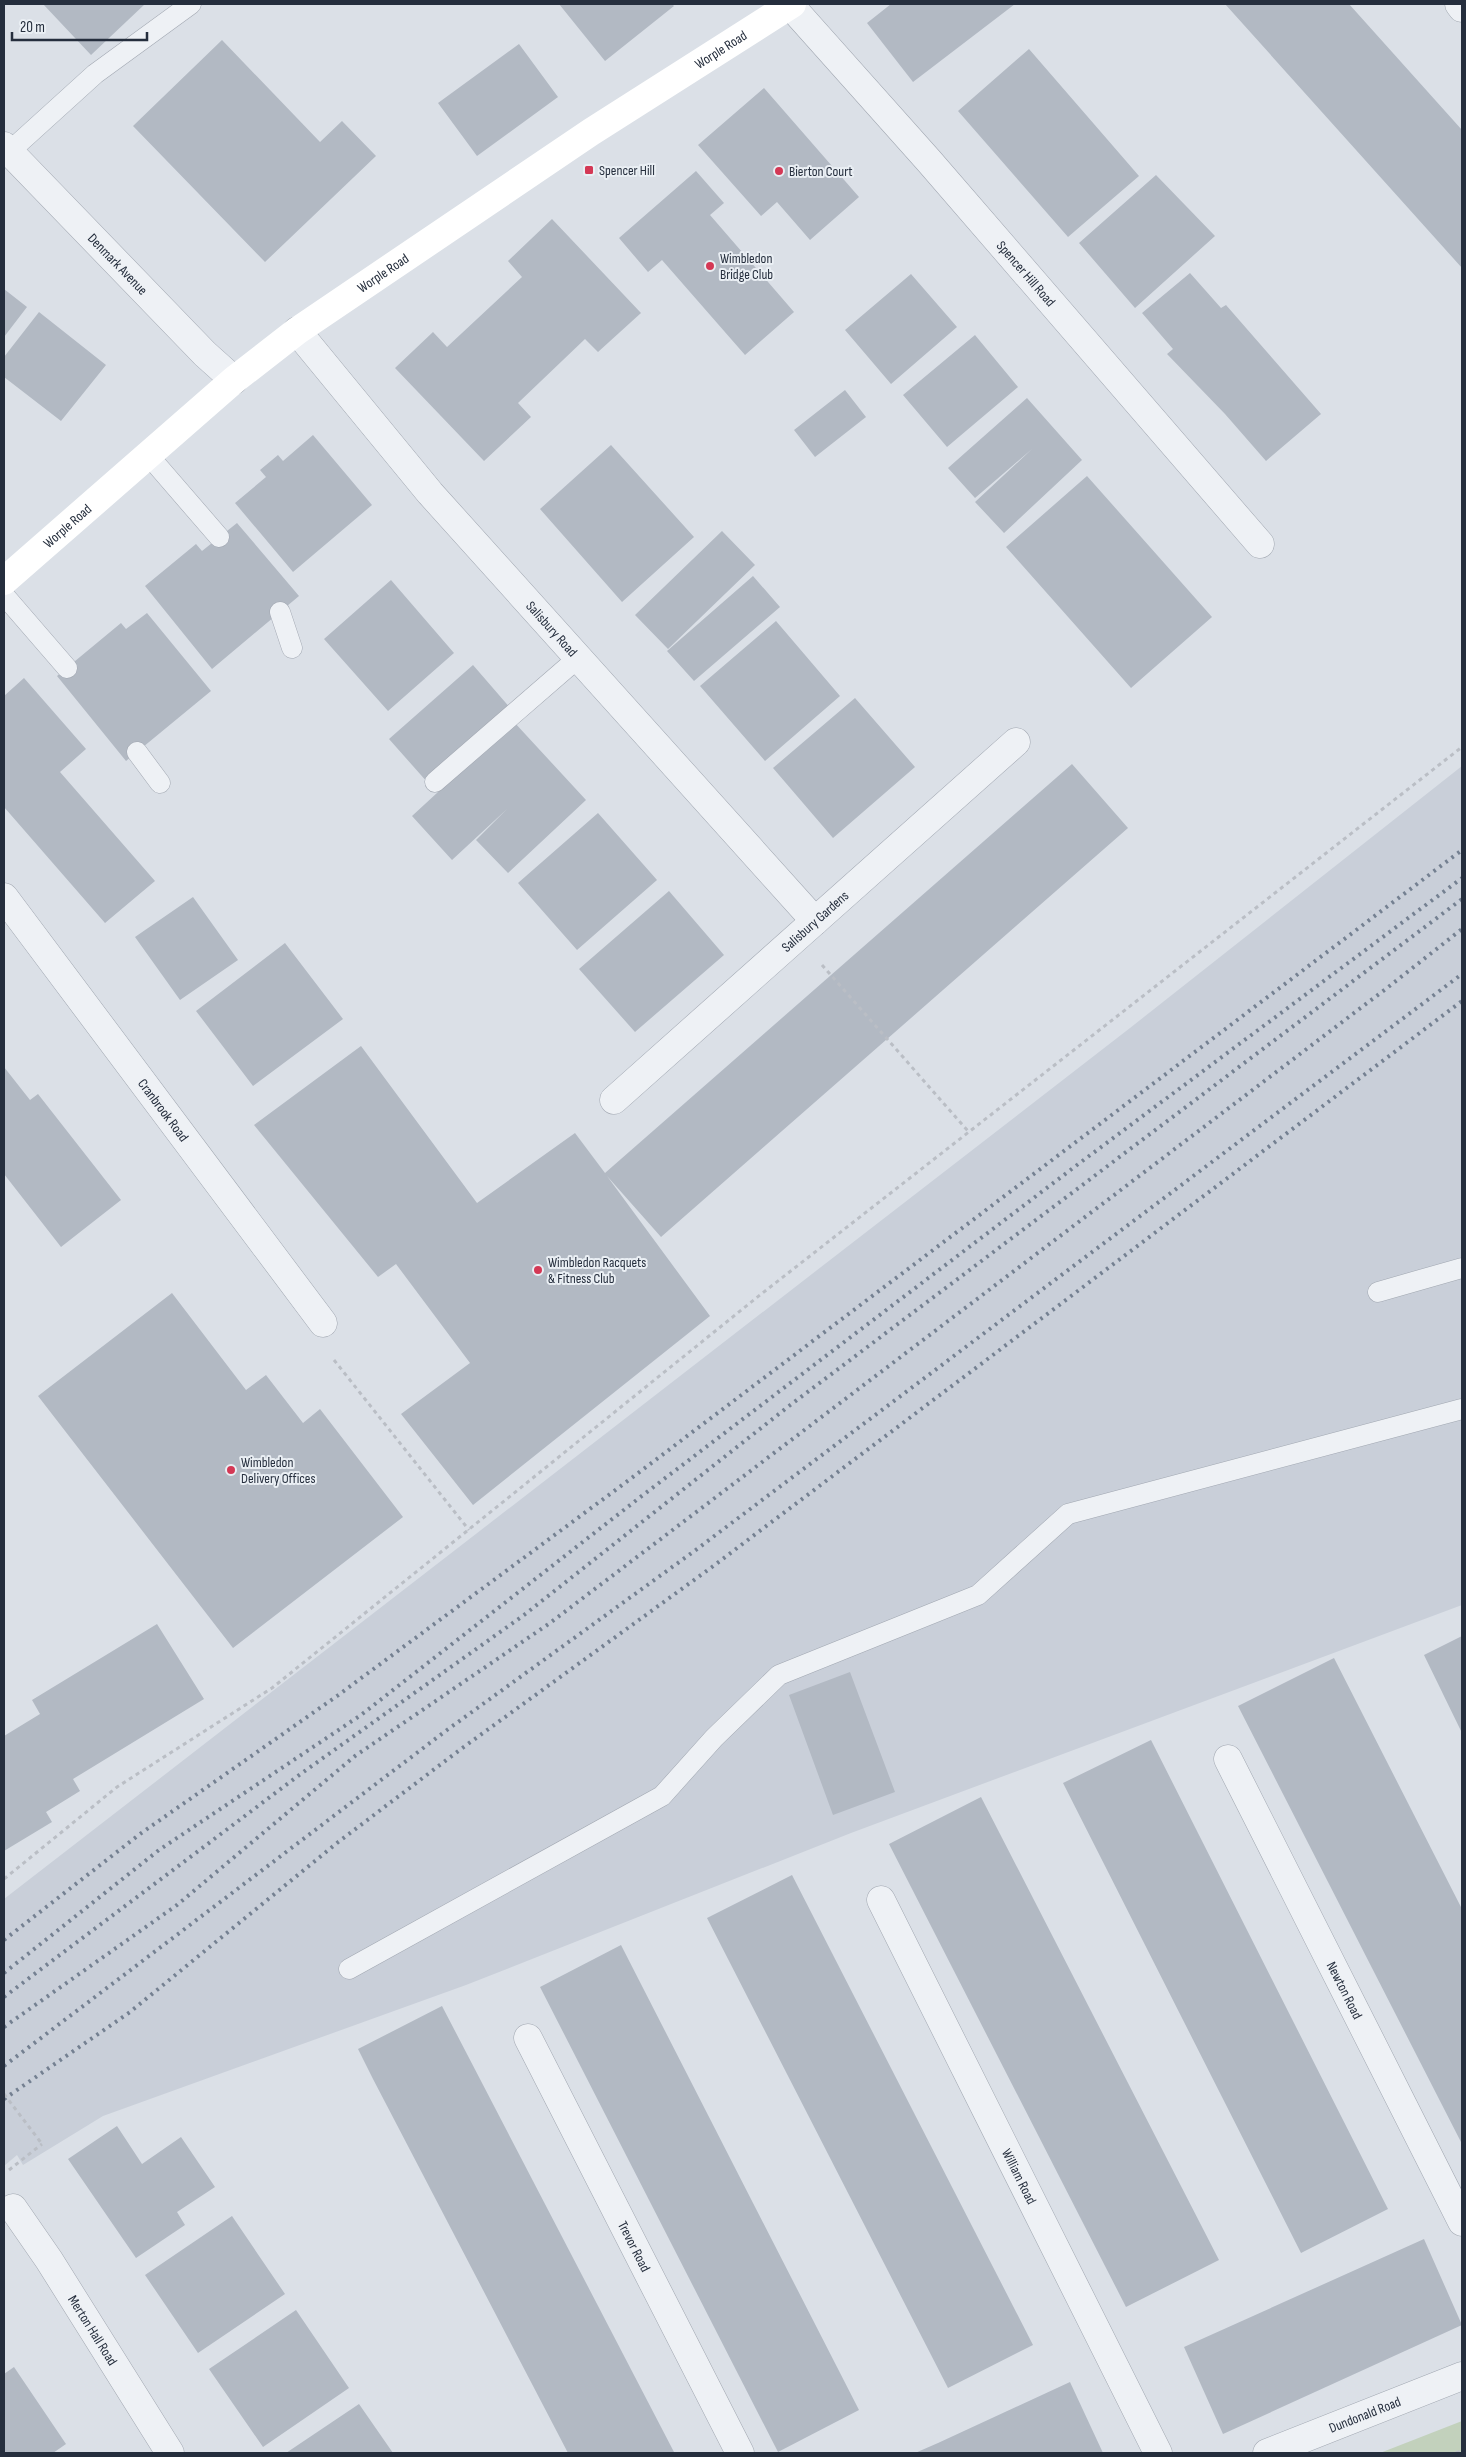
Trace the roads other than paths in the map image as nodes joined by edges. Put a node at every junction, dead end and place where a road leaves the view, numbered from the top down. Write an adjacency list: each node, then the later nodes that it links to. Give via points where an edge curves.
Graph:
1 (191, 4): 5 (lane, via 95,74)
2 (790, 4): 6 (main road, Worple Road, via 591,132); 10 (street, Spencer Hill Road)
3 (1458, 4): 4 (street)
4 (1462, 8)
5 (6, 149): 7 (street, Denmark Avenue)
6 (297, 331): 7 (main road, Worple Road); 15 (street, Salisbury Road, via 430,493)
7 (234, 380): 8 (main road, Worple Road)
8 (149, 456): 9 (lane); 11 (main road, Worple Road)
9 (219, 537)
10 (1260, 544)
11 (4, 581)
12 (4, 595): 16 (lane)
13 (280, 612): 14 (lane)
14 (292, 648)
15 (578, 658): 19 (lane); 22 (street, Salisbury Road)
16 (67, 668)
17 (1016, 742): 22 (street, Salisbury Gardens)
18 (137, 752): 20 (lane)
19 (435, 782)
20 (160, 784)
21 (4, 897): 26 (street, Cranbrook Road)
22 (806, 929): 23 (street, Salisbury Gardens)
23 (614, 1100)
24 (1462, 1268): 25 (lane)
25 (1378, 1292)
26 (323, 1323)
27 (1462, 1409): 30 (lane, via 1068,1514 978,1595 779,1675 714,1738 662,1796)
28 (1228, 1758): 33 (street, Newton Road)
29 (881, 1900): 37 (street, William Road)
30 (349, 1969)
31 (528, 2038): 36 (street, Trevor Road)
32 (13, 2208): 35 (street, Merton Hall Road)
33 (1462, 2222)
34 (1462, 2376): 38 (street, Dundonald Road)
35 (170, 2453)
36 (740, 2453)
37 (1158, 2453)
38 (1267, 2453)

